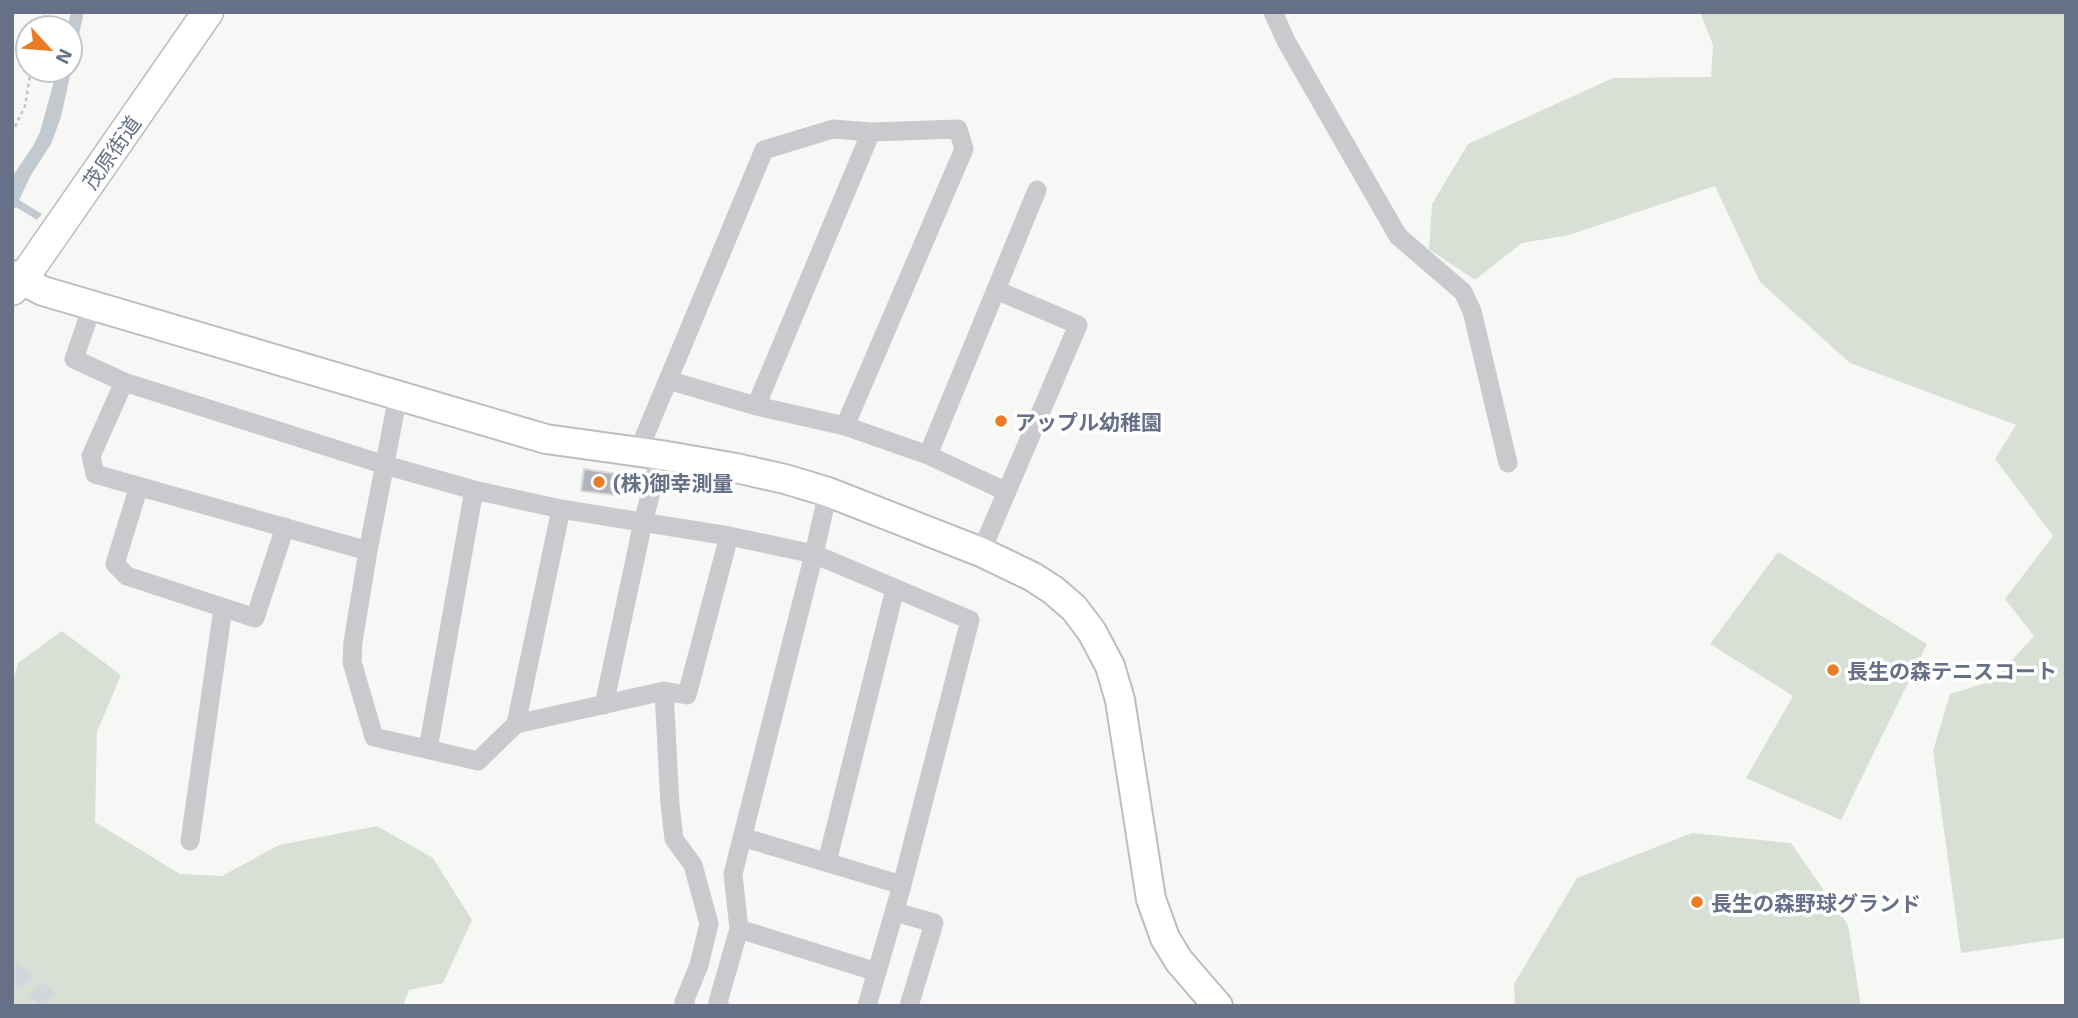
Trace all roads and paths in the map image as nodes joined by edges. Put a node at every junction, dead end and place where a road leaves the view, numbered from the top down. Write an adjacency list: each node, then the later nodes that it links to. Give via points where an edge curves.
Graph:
1 (208, 12): 7 (main road, 茂原街道)
2 (1273, 12): 17 (street, via 1398,236 1462,292 1472,311)
3 (29, 84): 5 (path)
4 (871, 132): 10 (street, via 833,129 764,150); 13 (street); 14 (street, via 958,129 964,149)
5 (12, 133)
6 (1037, 190): 8 (street)
7 (15, 282): 9 (street)
8 (996, 290): 16 (street); 22 (street, via 1079,325)
9 (93, 304): 11 (street, via 74,359); 12 (street)
10 (668, 380): 13 (street); 15 (street)
11 (124, 382): 18 (street); 19 (street, via 92,456 95,474)
12 (398, 396): 15 (street, via 546,439); 18 (street)
13 (756, 406): 14 (street)
14 (845, 426): 16 (street)
15 (650, 453): 21 (street, via 736,468); 24 (street)
16 (928, 455): 22 (street)
17 (1508, 463)
18 (386, 465): 20 (street); 27 (street)
19 (139, 486): 25 (street); 31 (street, via 115,564 127,576)
20 (474, 490): 23 (street); 35 (street)
21 (828, 492): 28 (street); 29 (street)
22 (1007, 492): 28 (street)
23 (561, 509): 24 (street); 34 (street)
24 (643, 522): 26 (street); 33 (street)
25 (285, 527): 27 (street); 31 (street, via 255,618)
26 (729, 536): 29 (street); 32 (street, via 687,695)
27 (368, 551): 35 (street, via 352,662 374,737)
28 (981, 552): 47 (street, via 1033,577 1074,608 1110,666 1121,700 1151,899 1179,961)
29 (814, 554): 30 (street); 36 (street)
30 (895, 589): 38 (street); 39 (street, via 970,620)
31 (222, 608): 37 (street)
32 (664, 691): 33 (street); 43 (street, via 674,839 693,865 709,924)
33 (604, 705): 34 (street)
34 (516, 724): 35 (street, via 478,761)
35 (428, 749)
36 (742, 837): 38 (street); 41 (street, via 733,874)
37 (190, 841)
38 (827, 862): 39 (street)
39 (902, 885): 40 (street)
40 (895, 912): 42 (street); 46 (street, via 934,923)
41 (739, 929): 42 (street); 44 (street)
42 (877, 972): 45 (street)
43 (686, 1006)
44 (720, 1006)
45 (867, 1006)
46 (909, 1006)
47 (1217, 1006)

